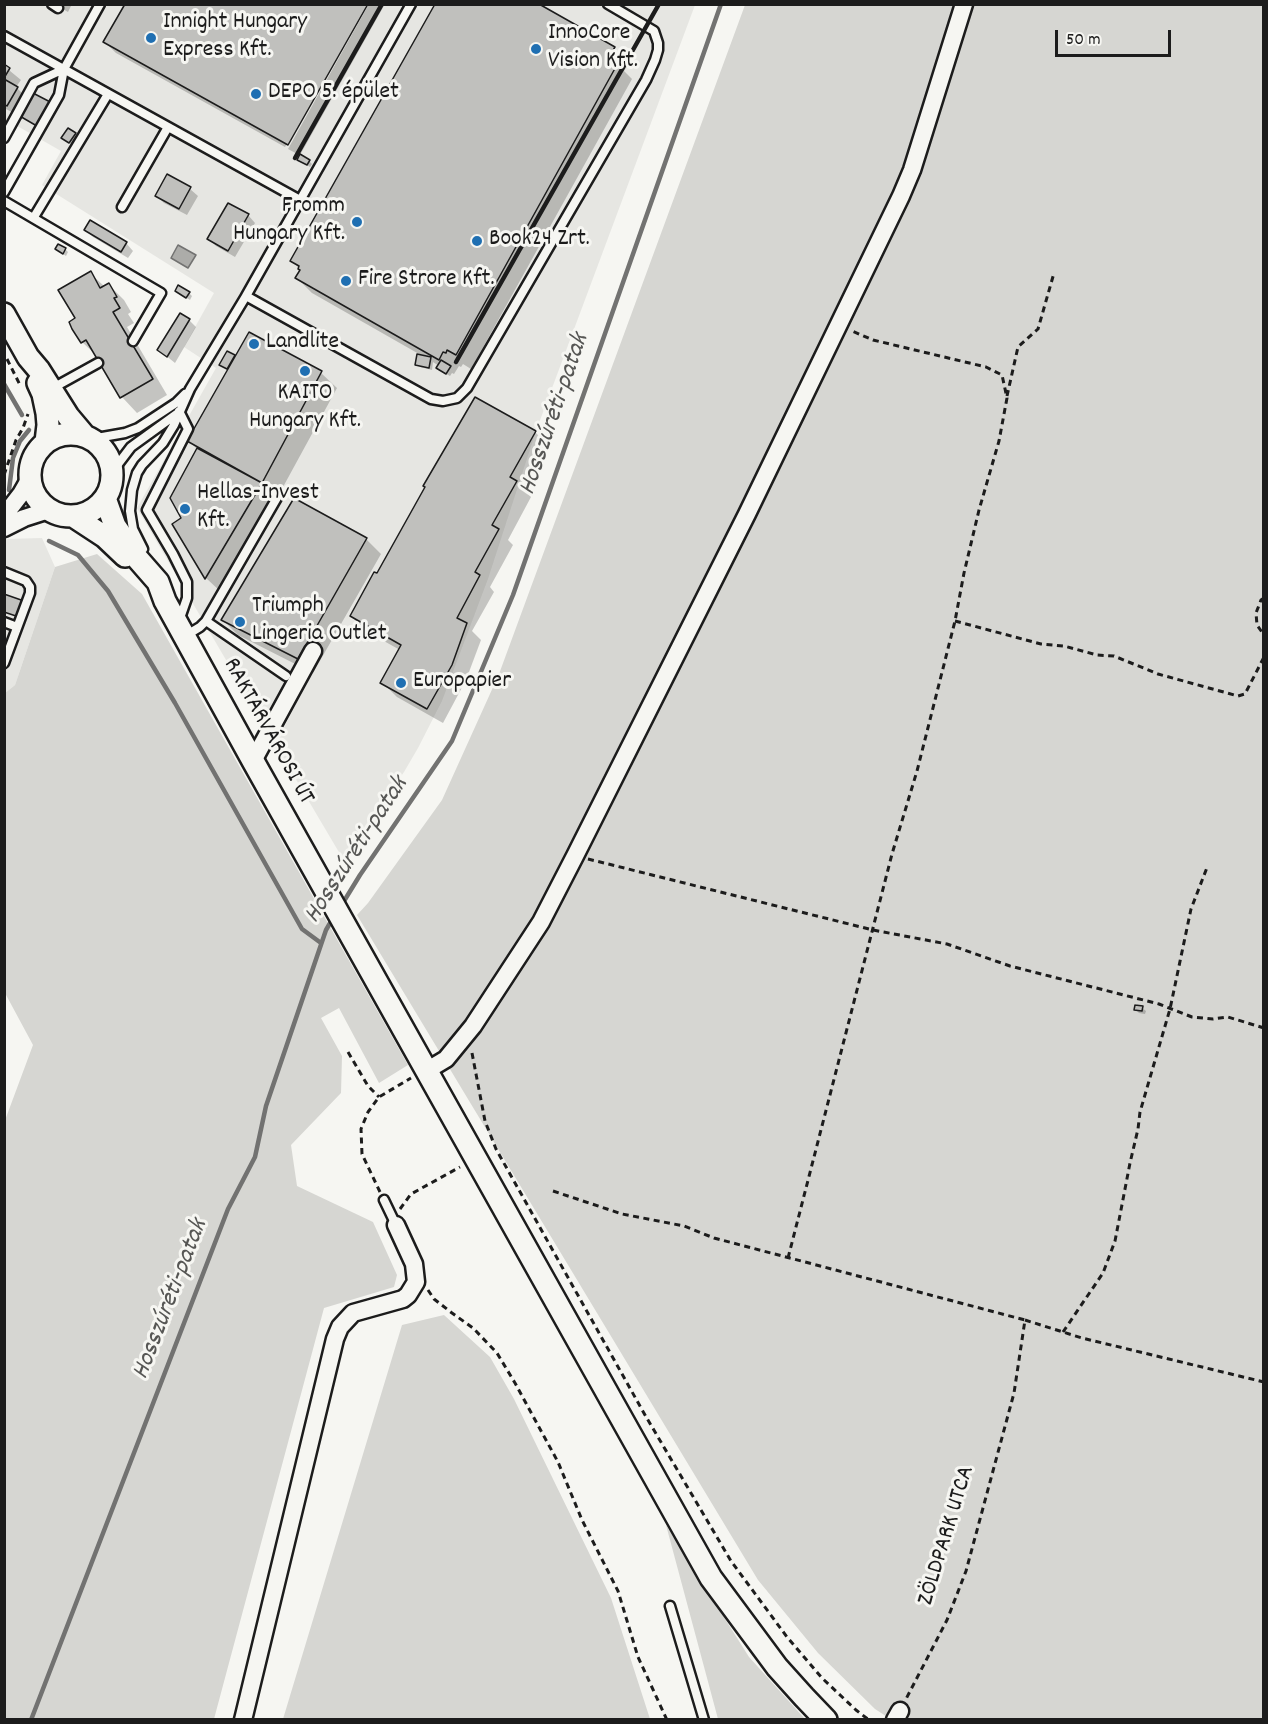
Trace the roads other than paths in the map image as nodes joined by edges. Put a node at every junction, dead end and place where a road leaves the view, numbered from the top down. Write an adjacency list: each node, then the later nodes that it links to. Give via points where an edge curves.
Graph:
1 (100, 4): 8 (lane)
2 (411, 4): 13 (lane)
3 (608, 4): 6 (lane)
4 (631, 4): 6 (lane)
5 (964, 4): 45 (street, via 908,179 888,225 575,856 541,922 468,1034 446,1059)
6 (626, 14): 17 (lane, via 654,31 658,44 655,60 473,378 457,398 431,399)
7 (4, 36): 8 (lane)
8 (64, 69): 9 (lane); 11 (lane, via 34,82); 12 (lane, via 59,95)
9 (108, 94): 10 (lane); 16 (lane)
10 (168, 127): 13 (lane); 15 (lane)
11 (4, 138)
12 (4, 192)
13 (300, 200): 17 (lane)
14 (4, 201): 16 (lane)
15 (122, 207)
16 (34, 217): 19 (lane, via 161,293)
17 (246, 296): 22 (lane)
18 (4, 314): 20 (street)
19 (133, 341)
20 (28, 357): 23 (street); 26 (street, via 46,404)
21 (98, 363): 23 (lane)
22 (190, 389): 24 (lane); 25 (lane, via 138,428)
23 (51, 390): 25 (street)
24 (179, 411): 27 (lane, via 131,447); 36 (lane, via 163,443 137,473 130,500 133,529); 40 (lane, via 188,429 147,510 187,582)
25 (87, 437): 26 (street, via 68,433); 27 (street, via 103,449)
26 (46, 442): 28 (street, via 34,455)
27 (112, 472): 30 (street)
28 (29, 480): 31 (street, via 38,500); 32 (street)
29 (278, 496): 37 (lane)
30 (105, 498): 33 (street, via 88,512); 36 (street, RAKTÁRVÁROSI ÚT, via 121,537)
31 (49, 510): 33 (street, RAKTÁRVÁROSI ÚT); 34 (street)
32 (4, 516)
33 (74, 516): 36 (street, RAKTÁRVÁROSI ÚT, via 105,537)
34 (4, 528)
35 (4, 572): 39 (lane, via 26,581 30,587)
36 (161, 592): 40 (street, RAKTÁRVÁROSI ÚT)
37 (206, 621): 40 (lane, via 200,627); 43 (lane)
38 (4, 622): 39 (lane)
39 (17, 627): 42 (lane)
40 (181, 630): 44 (street, RAKTÁRVÁROSI ÚT)
41 (313, 651): 44 (street)
42 (4, 663)
43 (286, 676)
44 (253, 761): 45 (street, RAKTÁRVÁROSI ÚT)
45 (426, 1071): 51 (street, RAKTÁRVÁROSI ÚT, via 711,1578 777,1666)
46 (384, 1200): 47 (lane)
47 (396, 1225): 49 (street, via 414,1264 416,1282 408,1295 393,1303 353,1313 335,1339)
48 (670, 1606): 50 (lane)
49 (243, 1719)
50 (704, 1719)
51 (826, 1719)

